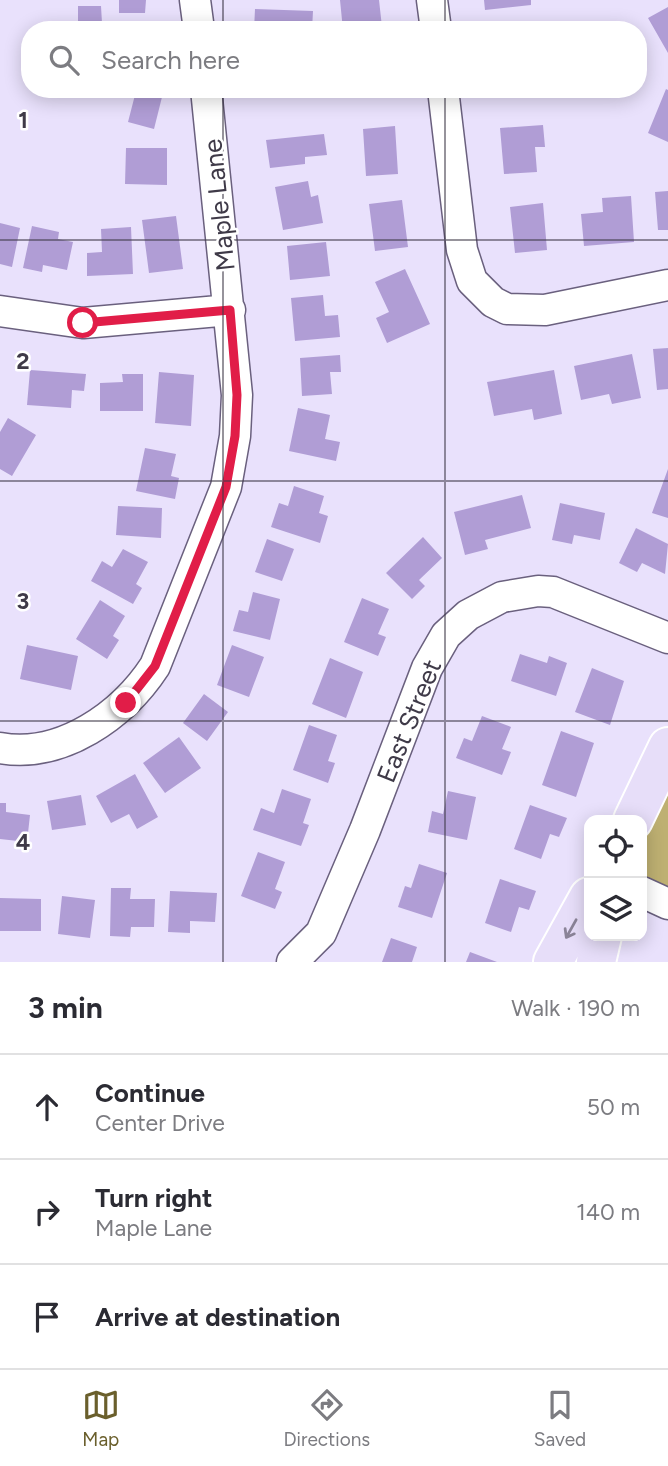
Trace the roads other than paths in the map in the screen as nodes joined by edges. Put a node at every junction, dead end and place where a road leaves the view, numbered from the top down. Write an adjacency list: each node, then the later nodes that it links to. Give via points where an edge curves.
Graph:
1 (195, 0): 3 (street)
2 (432, 0): 4 (street)
3 (198, 21)
4 (435, 21)
5 (215, 98): 8 (street, Maple Lane)
6 (444, 98): 7 (street, via 462,250 472,281 493,302 507,309 545,310)
7 (668, 285)
8 (230, 310): 9 (street, via 83,323); 12 (street, Maple Lane, via 237,395 226,487 155,666 126,703 76,736 37,748)
9 (0, 312)
10 (668, 638): 18 (street, East Street, via 538,590 502,597 468,615 446,635 427,667 321,933)
11 (668, 747): 13 (main road)
12 (0, 748)
13 (636, 815)
14 (647, 894): 15 (street)
15 (668, 904)
16 (584, 906): 19 (main road, one-way to 19)
17 (600, 941): 20 (main road)
18 (298, 956)
19 (553, 962)
20 (596, 962)

